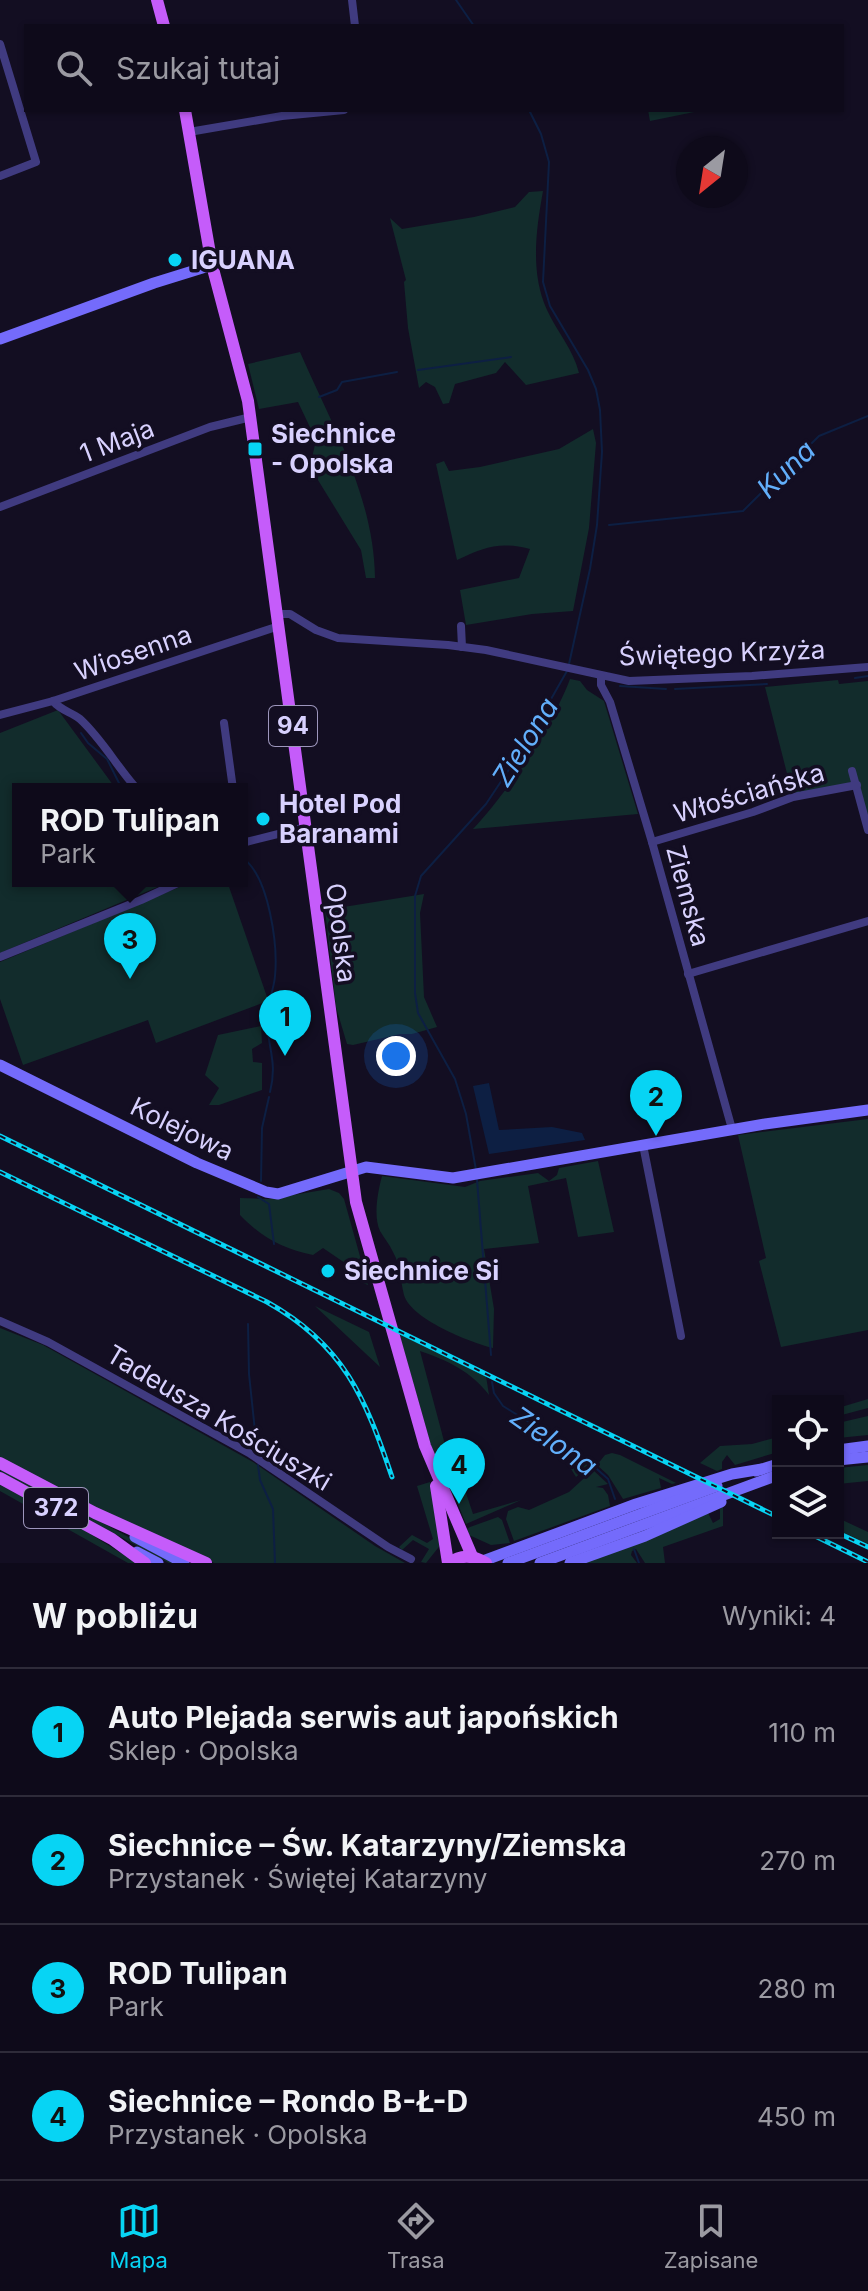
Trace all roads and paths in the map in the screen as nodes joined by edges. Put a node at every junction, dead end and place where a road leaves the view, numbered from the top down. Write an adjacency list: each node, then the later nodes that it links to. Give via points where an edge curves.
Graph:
1 (157, 0): 3 (main road)
2 (352, 0): 4 (street)
3 (163, 24)
4 (355, 24)
5 (0, 44): 9 (street, via 36,162)
6 (185, 112): 8 (main road, Opolska / 94)
7 (323, 112): 8 (street)
8 (189, 132): 10 (main road, Opolska / 94)
9 (0, 176)
10 (212, 265): 11 (main road); 12 (main road, Opolska / 94)
11 (0, 339)
12 (251, 417): 13 (street, 1 Maja, via 210,427); 14 (main road, Opolska / 94)
13 (0, 507)
14 (278, 620): 16 (street, via 290,614 338,638); 19 (street, Wiosenna); 26 (main road, Opolska / 94)
15 (461, 626): 16 (street)
16 (462, 647): 18 (street, Świętego Krzyża)
17 (868, 667): 18 (street, Świętego Krzyża, via 701,679 629,681)
18 (601, 676): 29 (street, Ziemska)
19 (53, 701): 20 (street, Wiosenna); 23 (street, via 78,717)
20 (0, 715)
21 (224, 723): 24 (street)
22 (852, 771): 25 (street)
23 (133, 783)
24 (232, 783)
25 (857, 785): 27 (street); 29 (street, Włościańska, via 793,797)
26 (306, 827): 28 (street); 38 (main road, Opolska / 94)
27 (868, 830)
28 (248, 842)
29 (652, 842): 33 (street, Ziemska)
30 (168, 887): 32 (street)
31 (868, 921): 33 (street)
32 (0, 957)
33 (688, 974): 36 (street, Ziemska)
34 (0, 1065): 38 (main road, Kolejowa, via 266,1192 287,1192)
35 (868, 1110): 36 (main road, Kolejowa)
36 (732, 1129): 37 (main road, Kolejowa)
37 (643, 1145): 38 (main road, Kolejowa, via 464,1177 366,1167); 40 (street)
38 (350, 1171): 47 (main road, Opolska / 94, via 366,1245)
39 (0, 1321): 55 (street, Tadeusza Kościuszki, via 249,1453)
40 (681, 1336)
41 (868, 1446): 42 (main road)
42 (844, 1449)
43 (868, 1457): 44 (main road)
44 (844, 1459)
45 (0, 1463): 53 (main road, 372)
46 (772, 1466): 50 (main road)
47 (434, 1471): 56 (main road, Opolska / 94); 62 (main road, Opolska / 94)
48 (772, 1477): 50 (main road, via 753,1484)
49 (0, 1478): 54 (main road, 372)
50 (737, 1480): 51 (main road); 52 (main road)
51 (688, 1492): 56 (main road); 57 (main road)
52 (711, 1504): 63 (main road); 64 (main road, via 645,1536)
53 (95, 1513): 60 (main road, 372); 61 (main road)
54 (112, 1539): 58 (main road); 59 (main road, 372)
55 (411, 1559)
56 (480, 1560): 62 (main road, 94, via 463,1556)
57 (509, 1562)
58 (145, 1563)
59 (158, 1563)
60 (184, 1563)
61 (206, 1563)
62 (448, 1563)
63 (540, 1563)
64 (570, 1563)

